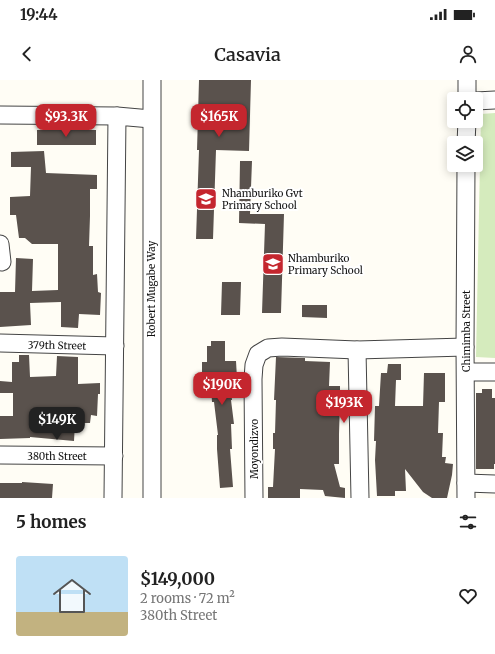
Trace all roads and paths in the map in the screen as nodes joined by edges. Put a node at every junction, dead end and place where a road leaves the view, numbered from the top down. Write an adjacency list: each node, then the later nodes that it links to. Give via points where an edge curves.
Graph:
1 (152, 80): 8 (street, Robert Mugabe Way)
2 (467, 80): 3 (street)
3 (467, 92)
4 (495, 100): 5 (street)
5 (483, 101)
6 (0, 116): 7 (street)
7 (117, 116): 8 (street); 13 (street)
8 (151, 119): 23 (street, Robert Mugabe Way)
9 (466, 172): 14 (street, Chimimba Street)
10 (0, 244): 11 (street)
11 (2, 262)
12 (0, 344): 13 (street, 379th Street)
13 (115, 346): 19 (street)
14 (465, 347): 15 (street); 16 (street, Chimimba Street)
15 (358, 350): 24 (street, Moyondizvo, via 282,347 268,348 258,354 253,379); 25 (street)
16 (466, 372): 17 (street); 21 (street, Chimimba Street)
17 (495, 372)
18 (0, 455): 19 (street, 380th Street)
19 (114, 456): 22 (street)
20 (495, 484): 21 (street)
21 (466, 491)
22 (113, 498)
23 (152, 498)
24 (254, 498)
25 (360, 498)

